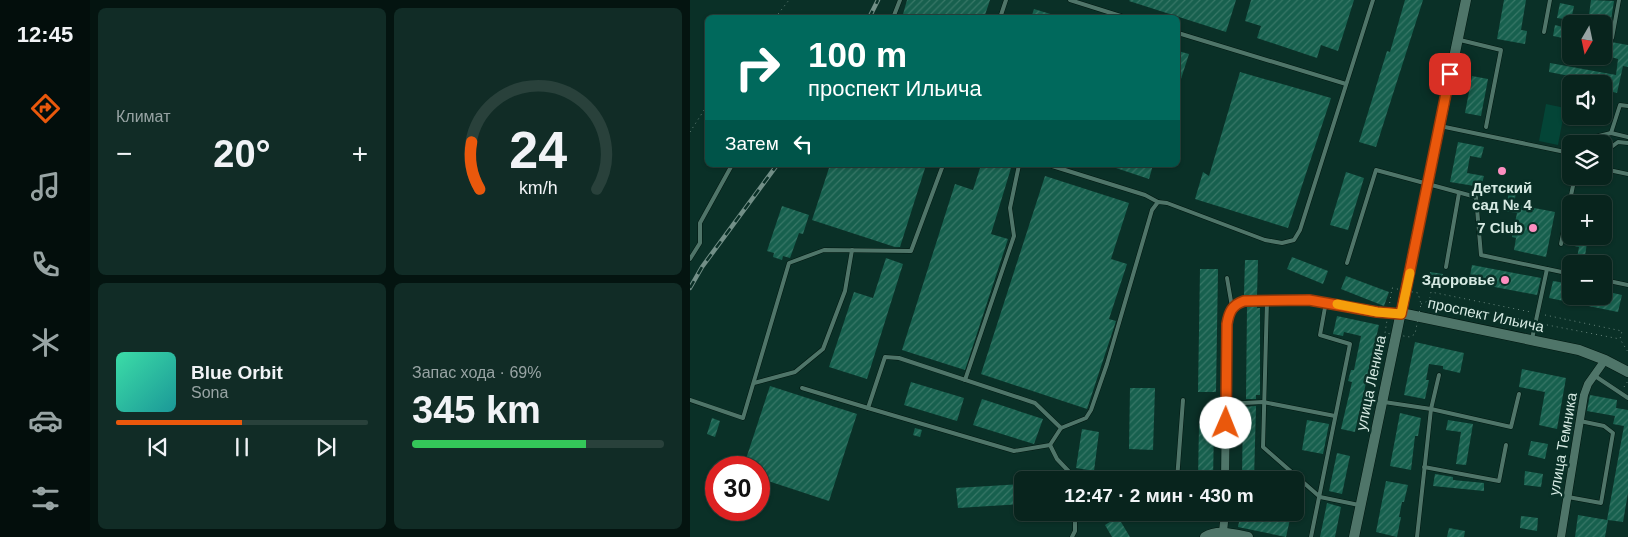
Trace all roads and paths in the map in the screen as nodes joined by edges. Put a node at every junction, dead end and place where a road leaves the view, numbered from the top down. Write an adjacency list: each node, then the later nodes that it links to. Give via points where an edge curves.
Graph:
1 (789, 0): 9 (path)
2 (900, 0): 10 (lane)
3 (1006, 0): 11 (lane)
4 (1070, 0): 12 (lane)
5 (1373, 0): 17 (lane)
6 (1466, 0): 16 (street, улица Ленина)
7 (1550, 0): 13 (lane)
8 (1619, 0): 15 (lane)
9 (777, 15)
10 (894, 15)
11 (1001, 15)
12 (1118, 15)
13 (1544, 32)
14 (1180, 34): 17 (lane)
15 (1612, 38)
16 (1458, 39): 20 (street, улица Ленина); 21 (lane, via 1501,50)
17 (1346, 84): 38 (lane, via 1300,230 1294,240 1282,243 1265,240)
18 (1628, 106): 23 (lane, via 1620,104)
19 (705, 109): 22 (path)
20 (1440, 126): 28 (lane); 35 (street, улица Ленина)
21 (1486, 126)
22 (690, 132)
23 (1611, 134): 24 (lane); 25 (lane)
24 (1606, 135)
25 (1628, 137)
26 (1628, 144): 27 (lane, via 1618,142)
27 (1612, 146)
28 (1562, 151)
29 (731, 167): 41 (lane, via 700,223 700,243)
30 (942, 167): 40 (lane, via 911,251)
31 (1019, 167): 64 (lane, via 1010,208 1014,236)
32 (1055, 167): 38 (lane)
33 (1612, 170): 34 (lane)
34 (1628, 174)
35 (1428, 184): 37 (lane); 42 (lane, via 1376,170); 54 (street, улица Ленина)
36 (1573, 185): 39 (lane)
37 (1459, 193): 43 (lane); 44 (lane, via 1476,197 1481,255)
38 (1158, 202): 80 (lane, via 1152,210 1091,410 1086,418)
39 (1561, 244)
40 (852, 250): 66 (lane, via 846,291 823,349 796,372); 66 (lane, via 824,250 790,263)
41 (690, 259)
42 (1347, 262)
43 (1446, 267)
44 (1548, 269): 45 (lane); 55 (lane)
45 (1562, 272)
46 (1227, 278): 53 (lane)
47 (1612, 282): 48 (lane)
48 (1628, 285)
49 (1429, 300): 52 (path); 55 (path, via 1430,292); 56 (path)
50 (1267, 301): 51 (street, проспект Ильича); 53 (street, проспект Ильича, via 1244,301); 73 (lane)
51 (1326, 302): 54 (street, проспект Ильича); 78 (lane, via 1320,336 1350,344)
52 (1421, 304)
53 (1232, 308): 75 (street, via 1227,324)
54 (1401, 314): 57 (street, проспект Ильича); 74 (street, улица Ленина)
55 (1538, 314): 56 (lane); 58 (path, via 1622,330)
56 (1536, 322): 57 (lane); 58 (path)
57 (1532, 339): 60 (street, проспект Ильича)
58 (1620, 339): 59 (path)
59 (1628, 352)
60 (1605, 360): 61 (street, проспект Ильича); 63 (street, улица Темника)
61 (1628, 372)
62 (1439, 375): 77 (lane)
63 (1595, 376): 70 (lane); 79 (street, улица Темника, via 1584,394)
64 (966, 380): 76 (lane, via 899,358 885,357); 80 (lane, via 1035,403)
65 (1628, 381): 67 (path)
66 (754, 383): 71 (lane, via 743,418)
67 (1624, 387)
68 (802, 388): 76 (lane)
69 (1519, 394): 77 (lane, via 1511,427)
70 (1628, 398)
71 (690, 400)
72 (1183, 400): 85 (lane)
73 (1263, 402): 75 (lane); 78 (lane); 87 (lane, via 1263,447)
74 (1382, 402): 77 (lane); 89 (street, улица Ленина)
75 (1227, 404): 86 (street)
76 (868, 408): 81 (lane, via 1014,451)
77 (1431, 408): 83 (lane)
78 (1335, 416): 87 (lane)
79 (1579, 421): 88 (street, улица Темника); 88 (lane, via 1604,426 1613,434 1601,503)
80 (1061, 428): 81 (lane)
81 (1050, 445): 84 (lane)
82 (1506, 445): 83 (lane, via 1499,481)
83 (1424, 467): 98 (lane)
84 (1068, 471)
85 (1178, 471)
86 (1226, 471)
87 (1320, 497): 89 (lane); 96 (lane)
88 (1568, 497): 99 (street, улица Темника)
89 (1361, 505): 97 (street, улица Ленина)
90 (1075, 521): 93 (lane)
91 (1224, 521): 92 (street)
92 (1223, 532): 94 (street); 95 (street)
93 (1072, 537)
94 (1205, 537)
95 (1248, 537)
96 (1311, 537)
97 (1354, 537)
98 (1417, 537)
99 (1561, 537)

